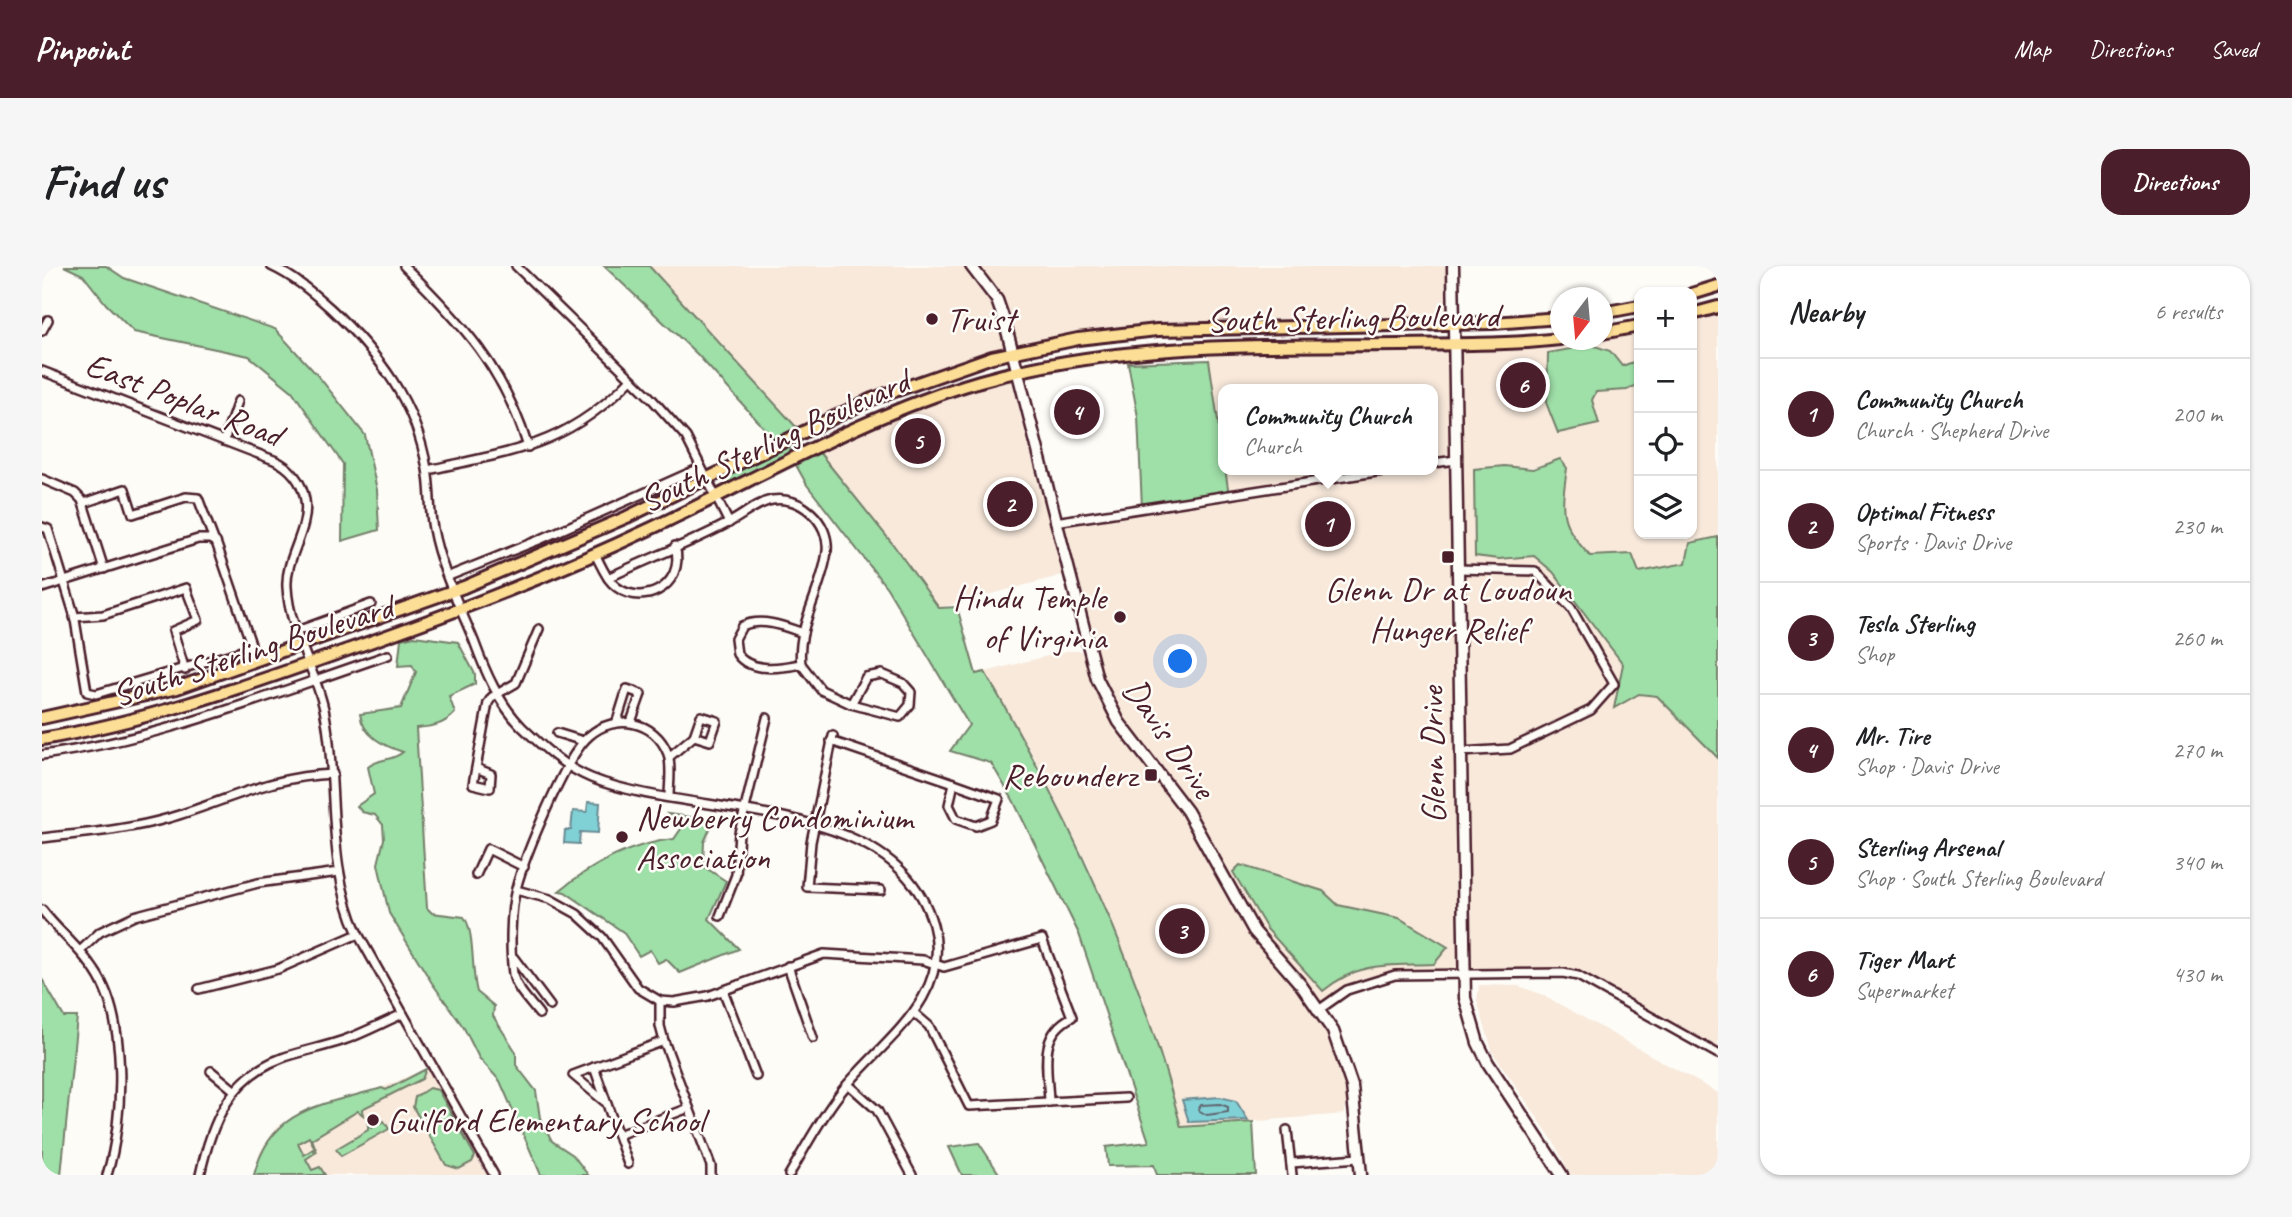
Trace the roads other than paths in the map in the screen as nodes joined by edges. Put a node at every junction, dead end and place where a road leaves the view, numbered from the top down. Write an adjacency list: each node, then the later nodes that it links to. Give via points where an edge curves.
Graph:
1 (271, 266): 30 (street, via 320,299 379,358 411,414)
2 (404, 266): 26 (street, via 456,317 489,359 510,397)
3 (516, 266): 23 (street)
4 (1453, 266): 14 (street, Glenn Drive)
5 (977, 268): 20 (street, Davis Drive, via 1000,307)
6 (1718, 286): 7 (main road)
7 (1697, 292)
8 (1718, 306): 11 (main road)
9 (1634, 307): 10 (main road)
10 (1613, 311)
11 (1697, 312)
12 (1550, 319): 14 (main road, South Sterling Boulevard)
13 (48, 320): 16 (street)
14 (1454, 324): 19 (street, Glenn Drive); 20 (main road, South Sterling Boulevard, via 1157,330)
15 (1634, 327): 17 (main road)
16 (42, 331)
17 (1613, 331)
18 (1550, 339): 19 (main road, South Sterling Boulevard)
19 (1454, 344): 22 (main road, South Sterling Boulevard, via 1163,349 1069,360); 27 (street, Glenn Drive)
20 (1013, 352): 22 (street, Davis Drive); 33 (main road, South Sterling Boulevard, via 896,388)
21 (42, 371): 25 (street, East Poplar Road)
22 (1018, 372): 34 (main road, South Sterling Boulevard, via 882,416); 36 (street, Davis Drive)
23 (631, 379): 26 (street, via 584,422); 29 (street, via 686,438)
24 (238, 401): 25 (street)
25 (224, 440): 53 (street, East Poplar Road, via 278,462 301,486 304,519 287,582)
26 (528, 447): 30 (street)
27 (1456, 460): 28 (street); 43 (street, Glenn Drive)
28 (1438, 462)
29 (700, 468): 33 (street); 44 (street)
30 (428, 470): 44 (street, via 433,529)
31 (1357, 475): 36 (street)
32 (42, 478): 35 (street, via 75,493)
33 (705, 479): 34 (street); 48 (main road, South Sterling Boulevard)
34 (716, 497): 37 (street); 41 (main road, South Sterling Boulevard)
35 (84, 503): 39 (street, via 125,489 133,514 198,498); 42 (street)
36 (1055, 522): 99 (street, Davis Drive, via 1089,656 1112,710 1176,793 1254,932)
37 (729, 523): 40 (street); 54 (street, via 763,503 779,500 805,508 823,529 827,550 820,587)
38 (42, 527): 46 (street, via 48,529)
39 (215, 541): 42 (street, via 198,539); 59 (street, via 252,640 249,647)
40 (675, 546): 45 (street); 45 (street, via 675,574 660,590 630,592)
41 (595, 554): 45 (street); 50 (main road, South Sterling Boulevard)
42 (104, 569): 46 (street)
43 (1458, 569): 71 (street, Glenn Drive); 71 (street, via 1535,571 1571,608 1614,684 1591,710 1510,749)
44 (449, 576): 48 (street)
45 (608, 578)
46 (64, 581): 47 (street); 51 (street)
47 (42, 588)
48 (454, 591): 50 (street); 55 (main road, South Sterling Boulevard)
49 (371, 604): 53 (street, South Sterling Boulevard)
50 (461, 609): 57 (main road, South Sterling Boulevard); 61 (street)
51 (74, 617): 59 (street, via 87,692 96,694); 59 (street, via 103,615 186,589 198,620 173,631)
52 (539, 629): 61 (street, via 516,683)
53 (298, 631): 55 (street, East Poplar Road)
54 (803, 633): 58 (street); 58 (street, via 753,622 739,629 734,643 739,658 747,663 773,668)
55 (302, 645): 57 (street, East Poplar Road); 63 (main road, South Sterling Boulevard, via 177,688)
56 (388, 654): 60 (street, South Sterling Boulevard)
57 (308, 664): 60 (street, East Poplar Road); 69 (main road, South Sterling Boulevard, via 165,712)
58 (801, 664): 62 (street, via 821,690)
59 (185, 670)
60 (314, 680): 72 (street, South Sterling Boulevard, via 149,734); 76 (street, East Poplar Road, via 324,710)
61 (498, 693): 74 (street, via 518,723); 75 (street, via 488,703)
62 (851, 704): 62 (street, via 861,681 872,674 896,678 908,686 912,696 900,717)
63 (42, 718)
64 (767, 718): 79 (street)
65 (617, 721): 66 (street); 66 (street, via 627,689 641,694); 70 (street)
66 (631, 722): 73 (street, via 653,734)
67 (557, 733): 70 (street)
68 (694, 736): 73 (street)
69 (42, 739)
70 (583, 741): 74 (street)
71 (1460, 752): 94 (street, Glenn Drive)
72 (42, 755)
73 (669, 757): 78 (street)
74 (569, 767): 78 (street, via 604,782); 82 (street)
75 (476, 768)
76 (333, 774): 81 (street, via 291,777 132,827); 83 (street, East Poplar Road)
77 (954, 783): 77 (street, via 949,805 956,819 976,826 991,820 999,799); 80 (street, via 832,738)
78 (668, 797): 79 (street)
79 (743, 811): 80 (street); 88 (street, via 736,874)
80 (814, 824): 86 (street, via 807,887); 92 (street, via 857,838 901,870 928,912 936,939)
81 (42, 838)
82 (524, 867): 84 (street, via 488,849); 85 (street)
83 (339, 873): 89 (street, East Poplar Road); 90 (street, via 258,883 134,916 100,932)
84 (476, 875)
85 (516, 890): 91 (street, via 511,931); 97 (street, via 550,899 577,914 602,937 638,988)
86 (881, 890)
87 (42, 910): 90 (street)
88 (720, 916)
89 (358, 934): 95 (street, via 278,969); 101 (street, East Poplar Road)
90 (80, 951): 121 (street, via 107,992 115,1017 118,1125)
91 (514, 958): 98 (street); 102 (street, via 515,981)
92 (935, 964): 93 (street, via 824,954); 100 (street); 113 (street, via 944,967 1042,939 1072,1017 1058,1024 1048,1045)
93 (788, 965): 96 (street); 103 (street)
94 (1464, 973): 99 (street, via 1395,975 1369,981); 105 (street, via 1578,976); 129 (street, Glenn Drive, via 1467,1009 1478,1043)
95 (199, 989)
96 (723, 990): 97 (street); 108 (street)
97 (660, 1001): 104 (street)
98 (550, 1006)
99 (1320, 1009): 117 (street, Davis Drive, via 1347,1066)
100 (914, 1013): 109 (street); 113 (street, via 929,1026 969,1106)
101 (403, 1014): 110 (street, via 345,1040 279,1059); 123 (street, East Poplar Road)
102 (539, 1014)
103 (813, 1038)
104 (664, 1041): 106 (street); 114 (street)
105 (1718, 1054)
106 (594, 1068): 112 (street); 112 (street, via 573,1075)
107 (211, 1071): 110 (street)
108 (756, 1076)
109 (848, 1084): 120 (street); 126 (street, via 877,1110)
110 (234, 1090): 122 (street, via 214,1123)
111 (1126, 1098): 113 (street)
112 (604, 1101): 116 (street)
113 (1049, 1102)
114 (689, 1108): 116 (street); 124 (street)
115 (1287, 1130): 118 (street)
116 (618, 1135): 119 (street)
117 (1360, 1158): 118 (street); 128 (street, Davis Drive)
118 (1291, 1163): 127 (street)
119 (628, 1164)
120 (790, 1173): 125 (street)
121 (107, 1175)
122 (200, 1175)
123 (494, 1175)
124 (711, 1175)
125 (799, 1175)
126 (912, 1175)
127 (1292, 1175)
128 (1361, 1175)
129 (1562, 1175)

